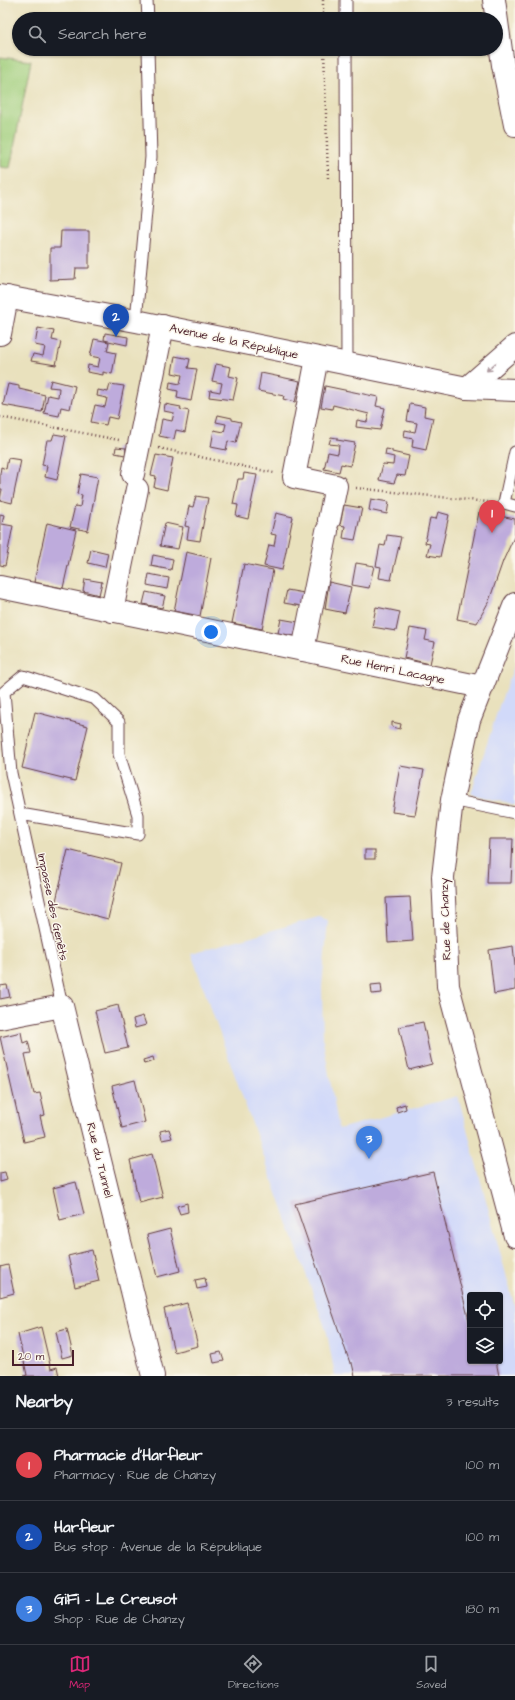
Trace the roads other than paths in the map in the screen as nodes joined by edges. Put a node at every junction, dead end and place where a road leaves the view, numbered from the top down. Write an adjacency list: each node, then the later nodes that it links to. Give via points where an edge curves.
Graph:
1 (147, 0): 4 (lane)
2 (346, 0): 5 (lane)
3 (494, 0): 6 (street)
4 (148, 12)
5 (346, 12)
6 (496, 12)
7 (148, 56): 12 (lane, via 151,157)
8 (346, 56): 17 (lane)
9 (502, 56): 10 (street)
10 (515, 125)
11 (4, 297): 12 (street, Avenue de la République); 14 (street)
12 (136, 321): 13 (street, Avenue de la République)
13 (163, 326): 16 (street, Avenue de la République); 24 (street)
14 (0, 334)
15 (515, 346): 18 (street, one-way to 18)
16 (317, 358): 17 (street, Avenue de la République); 25 (street, via 294,477 336,486)
17 (348, 364): 18 (street, Avenue de la République)
18 (467, 388): 19 (street, Avenue de la République)
19 (515, 390)
20 (515, 452): 21 (lane, via 504,503)
21 (515, 506)
22 (0, 588): 24 (street, Rue Henri Lacagne)
23 (515, 604): 26 (street, Rue de Chanzy)
24 (112, 611): 25 (street, Rue Henri Lacagne)
25 (303, 650): 26 (street, Rue Henri Lacagne)
26 (482, 687): 27 (street, Rue de Chanzy, via 469,720)
27 (452, 800): 28 (lane); 32 (street, Rue de Chanzy, via 443,877 448,986)
28 (515, 812)
29 (20, 814): 29 (lane, Impasse des Genêts, via 11,773 4,692 23,676 95,699 119,722 119,754 138,815 138,834); 30 (lane, Impasse des Genêts)
30 (62, 1006): 31 (street); 33 (street, Rue du Tunnel)
31 (0, 1018)
32 (515, 1236)
33 (153, 1376)

